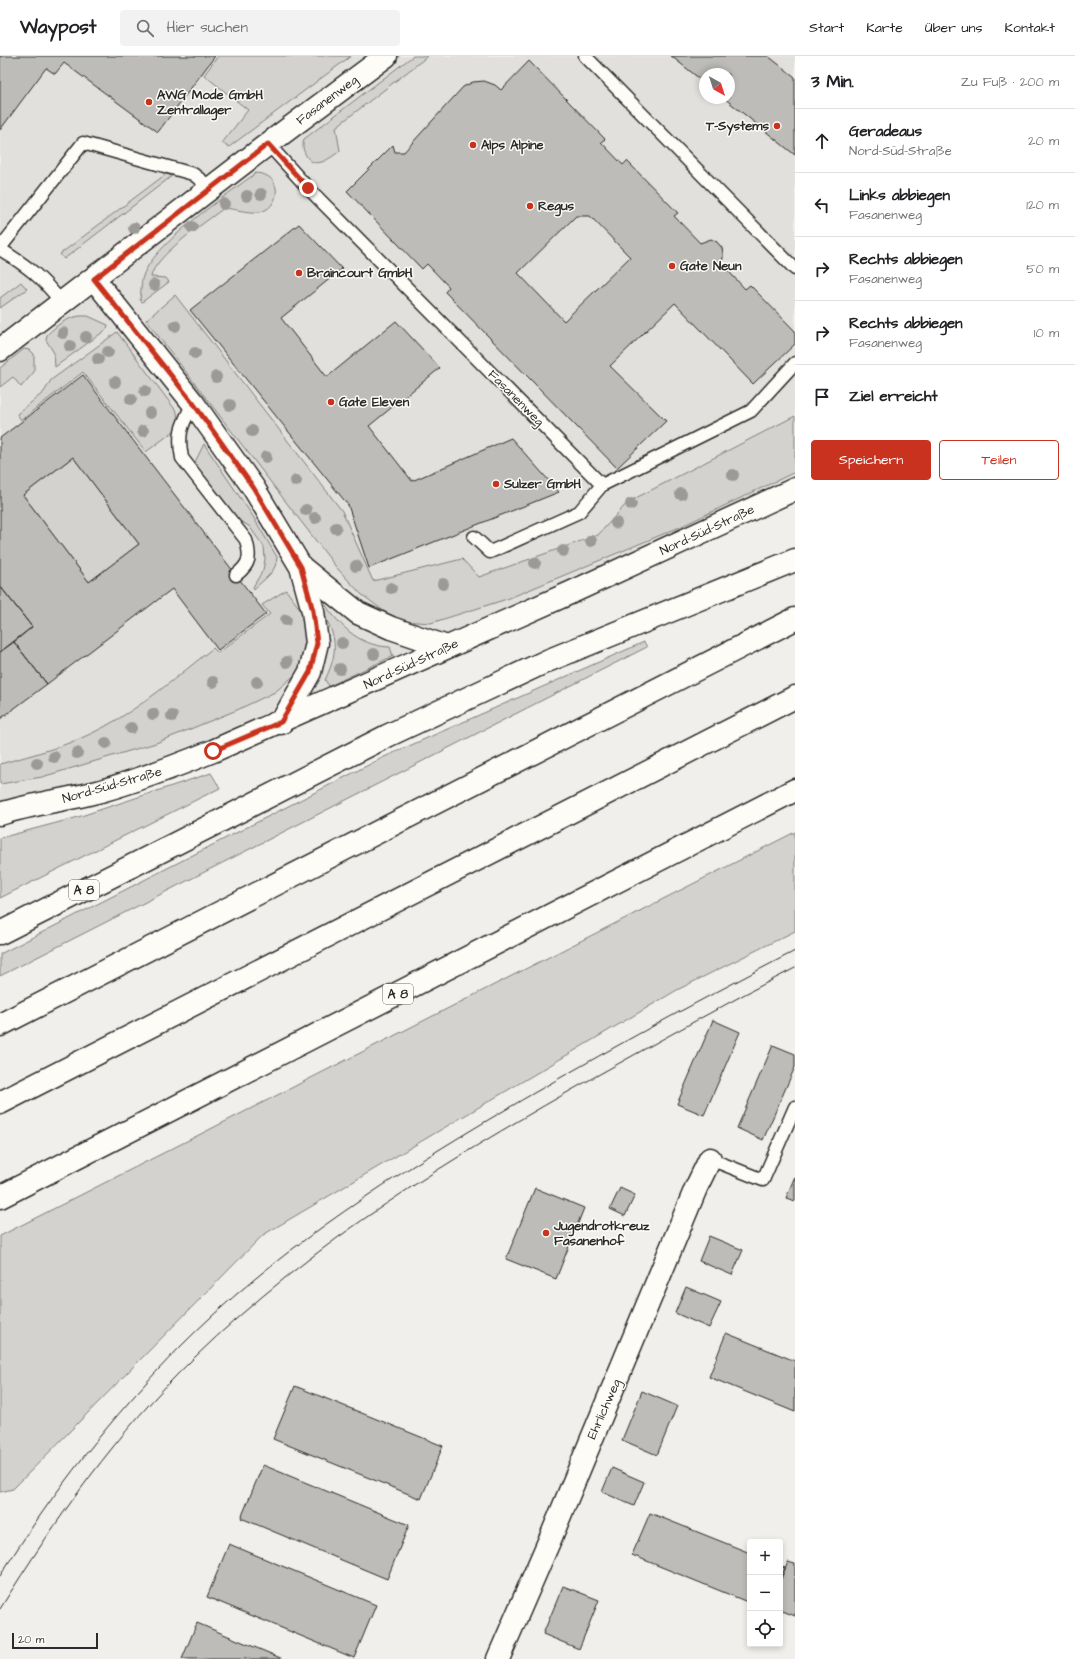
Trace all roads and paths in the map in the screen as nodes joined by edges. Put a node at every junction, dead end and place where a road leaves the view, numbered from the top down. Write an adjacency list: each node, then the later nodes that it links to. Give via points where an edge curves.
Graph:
1 (386, 56): 3 (main road, Fasanenweg)
2 (585, 56): 6 (lane)
3 (268, 144): 4 (main road, Fasanenweg); 12 (lane, Fasanenweg, via 308,188)
4 (212, 189): 5 (lane, via 193,174 83,143); 7 (main road, Fasanenweg)
5 (0, 249): 8 (lane, via 33,271)
6 (795, 269)
7 (94, 279): 8 (main road, Fasanenweg); 11 (main road)
8 (62, 303): 9 (main road, Fasanenweg)
9 (0, 350)
10 (795, 363): 12 (lane, via 751,411)
11 (193, 403): 16 (main road, via 253,487); 17 (lane, via 182,425 178,441 182,458 246,540 250,555 244,568)
12 (602, 485): 14 (lane, via 579,512 490,552)
13 (795, 489): 19 (main road, Nord-Süd-Straße)
14 (474, 537)
15 (795, 560): 24 (main road, A 8, via 547,661 387,736)
16 (301, 567): 19 (main road, via 358,613 391,628); 21 (main road, via 313,611 317,643 310,672)
17 (236, 575)
18 (795, 619): 25 (main road)
19 (447, 647): 21 (main road, Nord-Süd-Straße)
20 (795, 697): 26 (main road)
21 (281, 722): 23 (main road, Nord-Süd-Straße, via 164,770 100,791)
22 (795, 790): 29 (main road, A 8)
23 (6, 810)
24 (0, 933)
25 (0, 1025)
26 (0, 1103)
27 (795, 1107): 28 (lane, via 763,1180)
28 (710, 1159): 30 (main road, Ehrlichweg)
29 (0, 1197)
30 (498, 1659)

